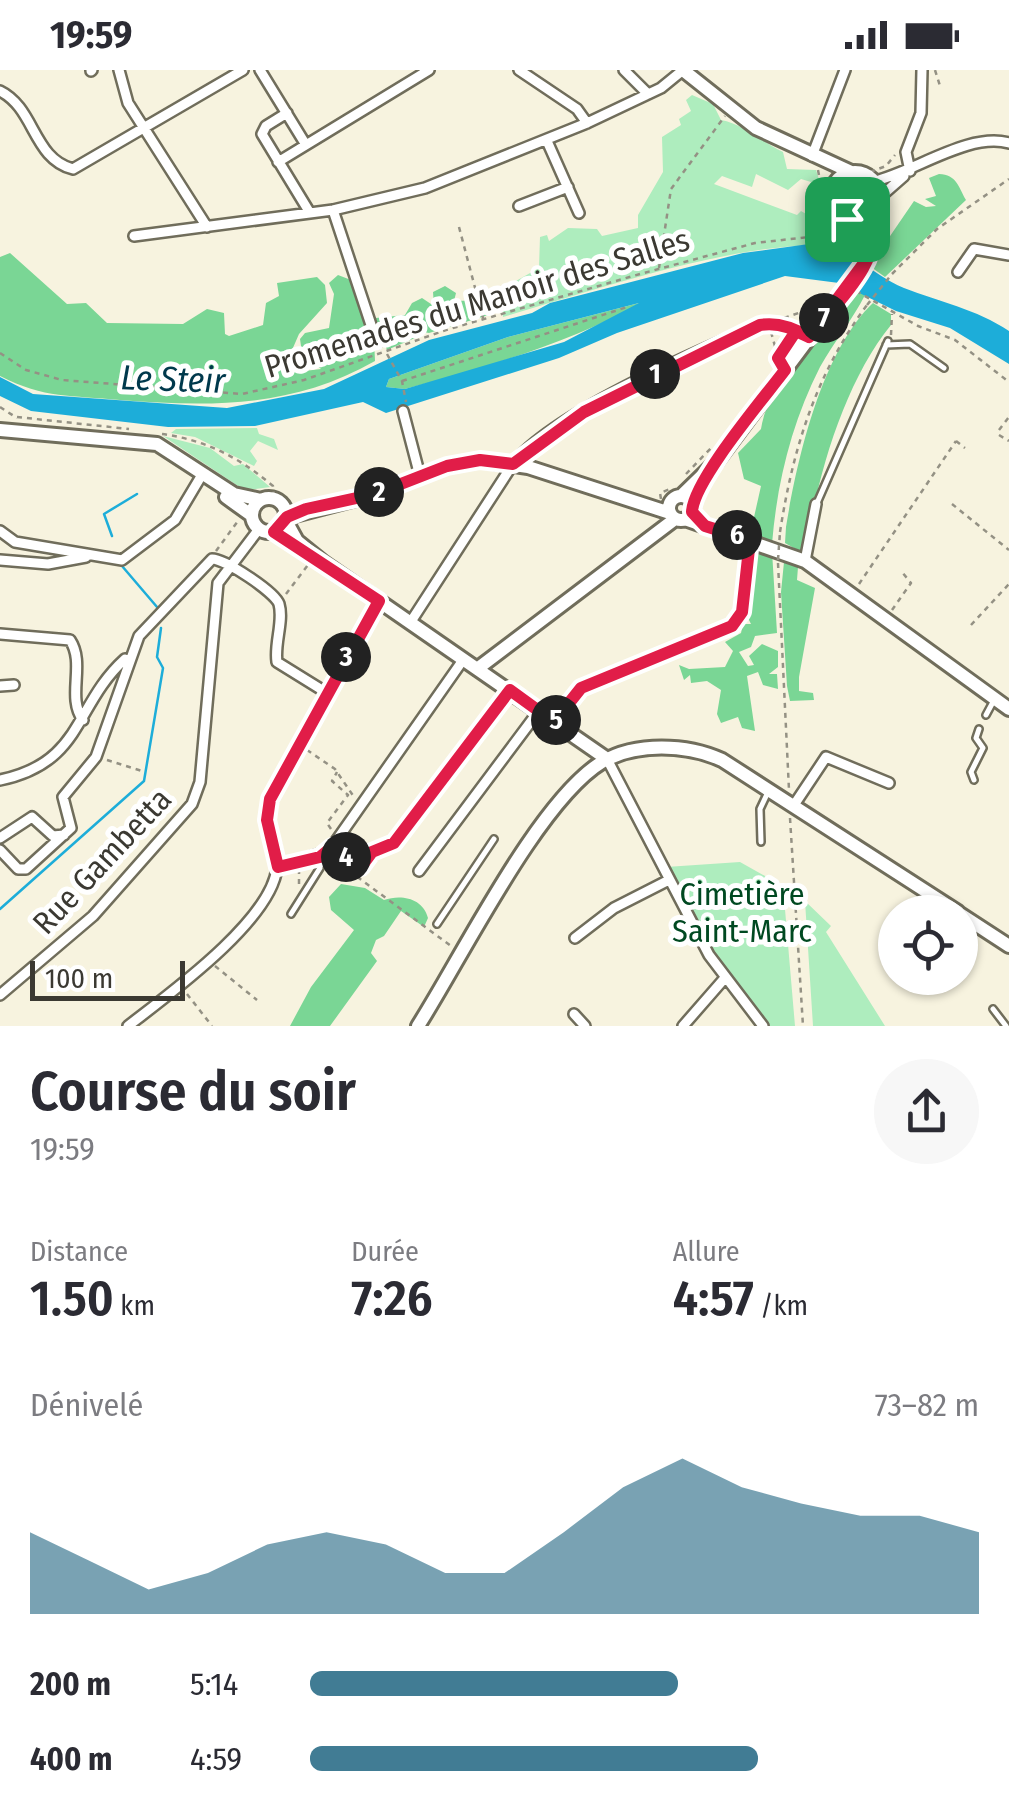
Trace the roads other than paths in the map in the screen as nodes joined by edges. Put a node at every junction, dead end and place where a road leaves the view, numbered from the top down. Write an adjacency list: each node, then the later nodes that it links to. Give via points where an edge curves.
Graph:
1 (119, 70): 14 (street, via 125,97)
2 (243, 70): 14 (street)
3 (260, 70): 12 (street)
4 (429, 70): 17 (street)
5 (519, 70): 13 (street)
6 (624, 70): 11 (street)
7 (683, 70): 11 (street); 18 (street, via 756,128)
8 (844, 70): 18 (street)
9 (922, 70): 21 (street, via 921,113 906,152)
10 (0, 92): 20 (street, via 19,108 52,160)
11 (648, 94): 13 (street)
12 (287, 113): 17 (street); 19 (street, via 262,131)
13 (587, 123): 15 (street)
14 (144, 128): 20 (street); 33 (street)
15 (547, 141): 26 (street); 29 (street, via 459,177)
16 (1009, 143): 21 (street, via 970,144)
17 (306, 145): 19 (street)
18 (814, 161): 22 (street); 25 (street)
19 (278, 162): 30 (street)
20 (73, 169): 24 (street)
21 (910, 171): 23 (street); 27 (street)
22 (851, 172): 23 (street); 25 (street)
23 (871, 178): 27 (street)
24 (67, 181)
25 (833, 186): 32 (street, via 829,207)
26 (568, 188): 28 (street); 31 (street)
27 (877, 205): 32 (street); 36 (street)
28 (520, 206)
29 (333, 210): 30 (street); 39 (street)
30 (310, 213): 33 (street)
31 (580, 213)
32 (847, 219): 36 (street)
33 (207, 227): 34 (street)
34 (134, 236)
35 (1009, 254): 37 (street, via 974,249)
36 (868, 258): 38 (street)
37 (958, 272)
38 (809, 337): 43 (street, via 774,324 742,332 620,392); 46 (street)
39 (378, 343)
40 (944, 368): 47 (lane, via 910,344 887,343)
41 (405, 409): 45 (street)
42 (7, 427): 44 (street, via 149,438)
43 (513, 464): 45 (street, via 470,461); 46 (street, via 644,506); 60 (street)
44 (201, 476): 48 (street); 49 (street); 54 (street, via 175,520 135,553 120,560)
45 (420, 476): 48 (street, via 375,494)
46 (679, 503): 53 (street, via 705,526); 62 (street)
47 (816, 504): 56 (street)
48 (278, 508): 49 (street); 52 (street); 57 (street, via 297,540)
49 (252, 515): 50 (street)
50 (259, 529): 52 (street); 58 (street)
51 (0, 531): 54 (street, via 15,542)
52 (274, 532): 57 (street)
53 (750, 540): 56 (street); 76 (street, via 742,612 732,626 581,688)
54 (88, 556): 55 (street, via 42,564)
55 (0, 560)
56 (804, 561): 71 (street)
57 (324, 563): 59 (street)
58 (228, 564): 63 (street, via 215,559 191,576); 70 (street, via 279,604 278,664); 101 (street, Rue Gambetta, via 216,594 200,782 192,804 93,916)
59 (379, 601): 60 (street); 70 (street)
60 (410, 623): 64 (street)
61 (0, 634): 75 (street, via 70,640 77,656 76,710)
62 (500, 654): 65 (street); 66 (street)
63 (128, 658): 75 (street); 84 (street, via 96,756 64,794 72,823)
64 (464, 660): 65 (street); 89 (street)
65 (477, 668): 66 (street)
66 (495, 680): 69 (street)
67 (0, 686): 68 (street)
68 (14, 686)
69 (510, 690): 73 (street); 89 (lane, via 394,843 372,852 361,867)
70 (328, 693): 90 (street, via 267,810)
71 (994, 699): 72 (street); 74 (lane)
72 (1009, 710)
73 (538, 712): 76 (street); 91 (street)
74 (986, 716)
75 (84, 720): 79 (street, via 49,761)
76 (554, 722): 78 (street)
77 (979, 729): 80 (lane, via 983,748)
78 (607, 759): 82 (street, via 652,748 688,750 717,758); 92 (street); 99 (street, via 558,804)
79 (0, 780)
80 (974, 780)
81 (889, 783): 83 (street, via 826,757)
82 (769, 790): 83 (street); 87 (lane, via 760,809)
83 (792, 803): 93 (street)
84 (64, 836): 85 (street, via 53,836 32,817); 88 (street, via 26,869)
85 (0, 838)
86 (494, 840): 95 (lane)
87 (762, 842)
88 (0, 850)
89 (326, 852): 90 (street); 94 (lane)
90 (278, 867): 104 (street, via 248,918 210,962)
91 (418, 871)
92 (667, 881): 97 (street, via 614,908); 100 (street)
93 (932, 895)
94 (291, 914)
95 (437, 924)
96 (978, 926): 98 (street)
97 (576, 938)
98 (1009, 946)
99 (459, 954): 105 (street); 106 (street)
100 (724, 978): 108 (street); 109 (street)
101 (0, 995)
102 (993, 1009): 110 (lane)
103 (574, 1014): 107 (street)
104 (128, 1026)
105 (408, 1026)
106 (418, 1026)
107 (585, 1026)
108 (683, 1026)
109 (763, 1026)
110 (1006, 1026)

